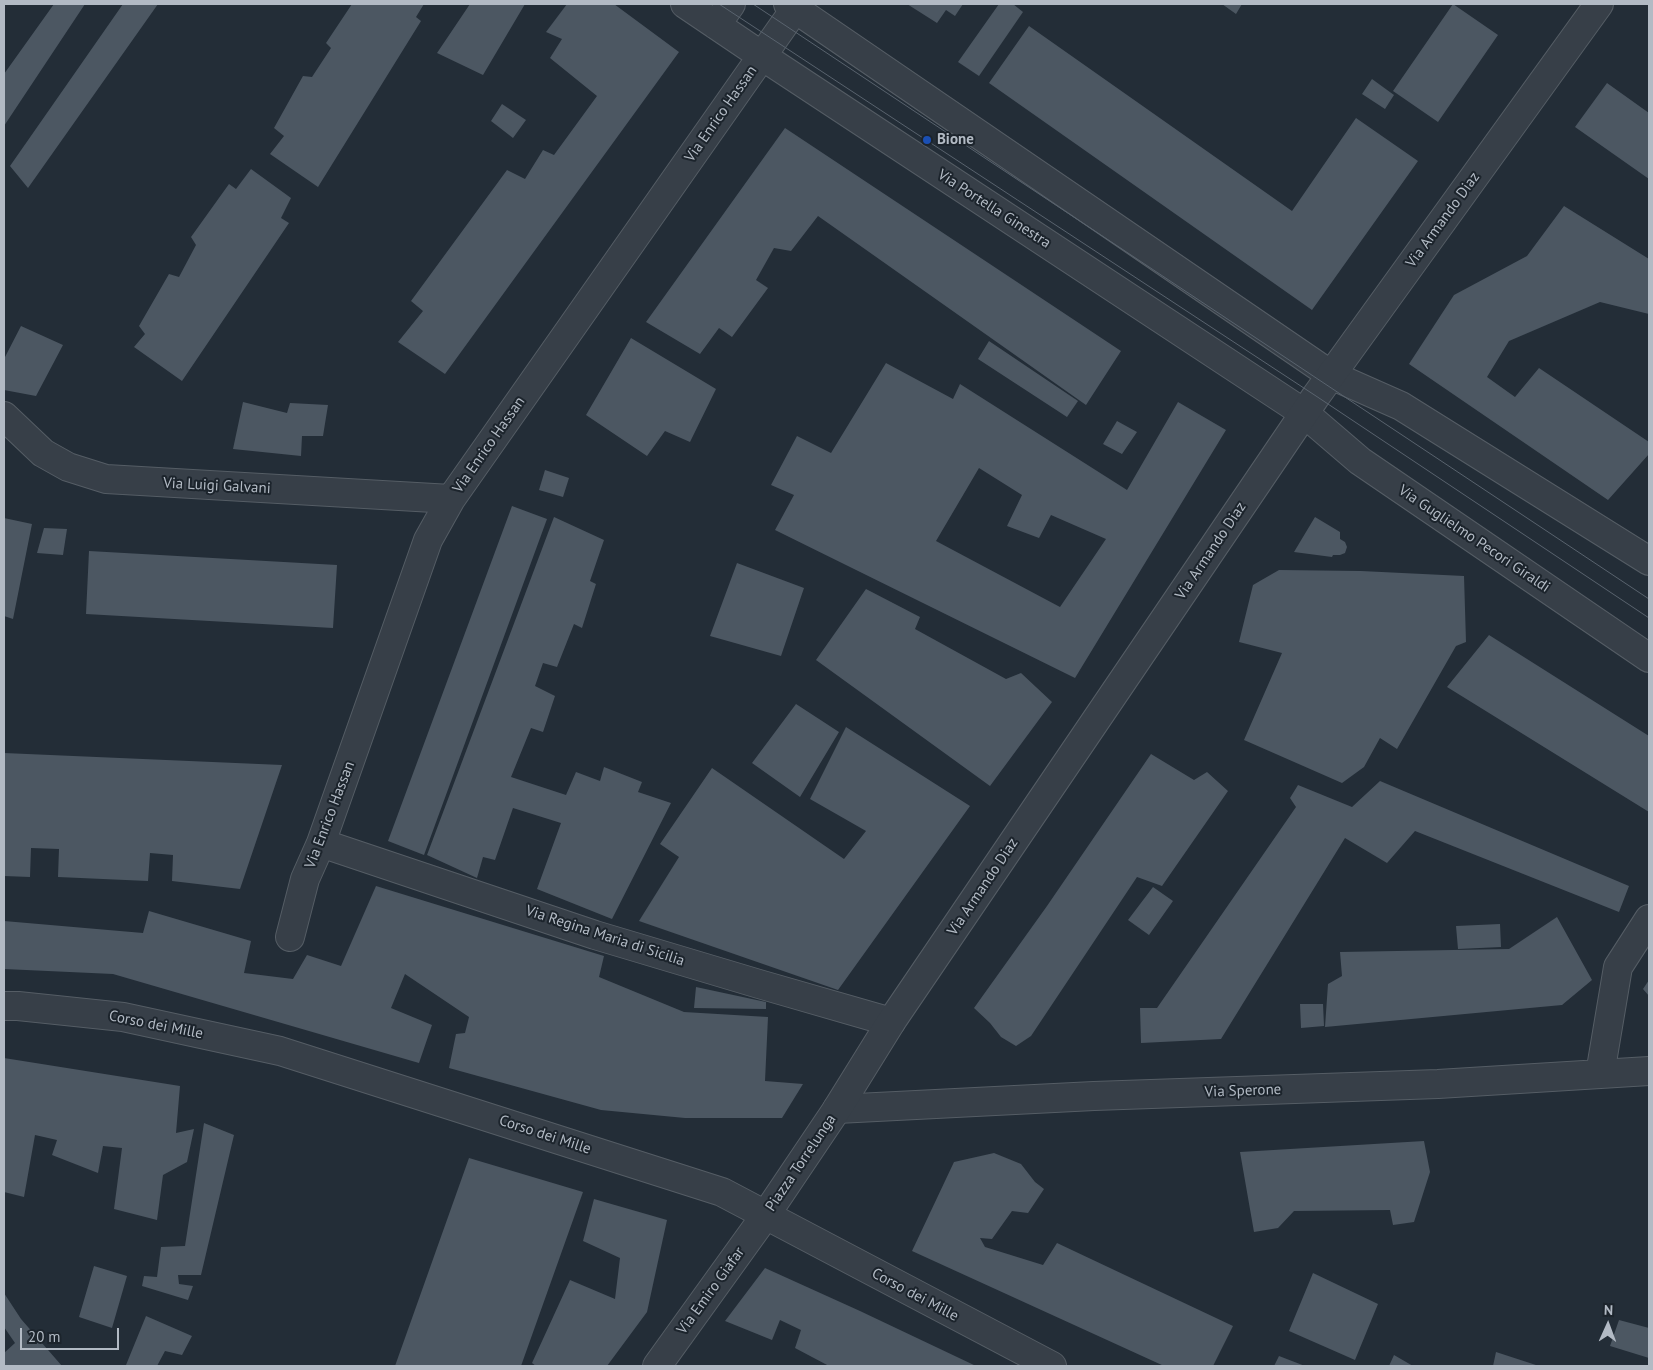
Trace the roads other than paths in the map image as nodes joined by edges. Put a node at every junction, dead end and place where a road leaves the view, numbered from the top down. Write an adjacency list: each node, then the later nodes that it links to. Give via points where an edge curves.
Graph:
1 (685, 4): 4 (street, Via Portella Ginestra)
2 (1599, 4): 6 (street, Via Armando Diaz)
3 (791, 6): 5 (street, Via Enrico Hassan); 6 (street)
4 (723, 14): 5 (street, Via Portella Ginestra)
5 (762, 56): 7 (street, Via Portella Ginestra); 9 (street, Via Enrico Hassan)
6 (1332, 375): 7 (street, Via Armando Diaz); 10 (street, via 1401,406)
7 (1304, 413): 11 (street, Via Guglielmo Pecori Giraldi, via 1360,461); 16 (street, Via Armando Diaz)
8 (4, 416): 9 (street, Via Luigi Galvani, via 43,453 68,467 106,479)
9 (451, 499): 12 (street, Via Enrico Hassan, via 428,540)
10 (1649, 562)
11 (1649, 658)
12 (321, 843): 14 (street, Via Enrico Hassan, via 306,879); 16 (street, Via Regina Maria di Sicilia, via 596,935)
13 (1649, 919): 18 (street, via 1618,967)
14 (290, 937)
15 (4, 1006): 20 (street, Corso dei Mille, via 123,1016 280,1051 722,1192)
16 (891, 1022): 19 (street, Via Armando Diaz)
17 (1649, 1071): 18 (street, Via Sperone)
18 (1600, 1074): 19 (street, Via Sperone, via 1438,1084)
19 (837, 1109): 20 (street, Piazza Torrelunga)
20 (765, 1216): 21 (street, Via Emiro Giafar); 22 (street, Corso dei Mille)
21 (657, 1366)
22 (1052, 1366)

